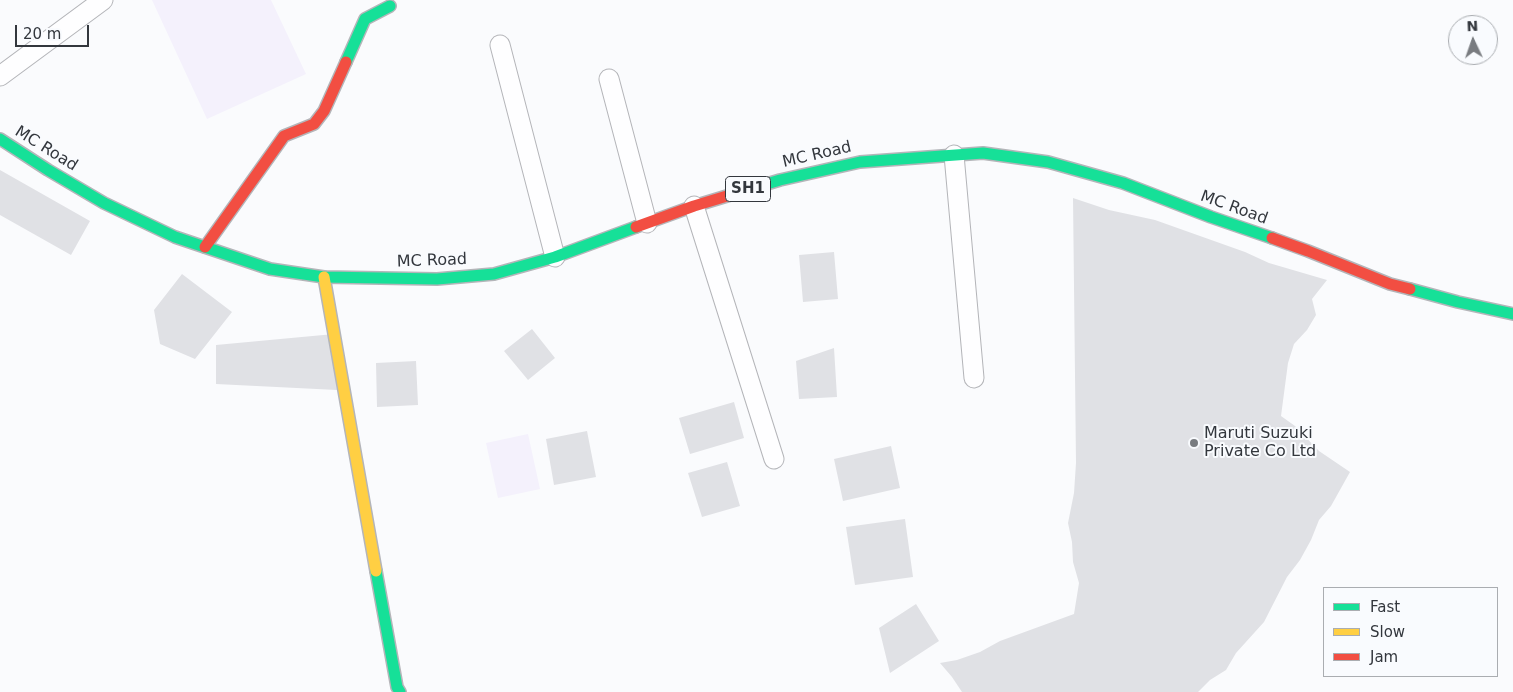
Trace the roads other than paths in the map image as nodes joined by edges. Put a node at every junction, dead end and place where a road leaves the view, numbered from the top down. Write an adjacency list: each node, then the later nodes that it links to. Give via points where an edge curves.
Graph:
1 (103, 0): 4 (street)
2 (390, 6): 10 (main road, via 365,19 324,111 314,124 284,136)
3 (500, 45): 11 (street)
4 (0, 76)
5 (609, 79): 9 (street)
6 (0, 139): 10 (main road, MC Road / SH1, via 104,203 175,237)
7 (954, 154): 8 (main road, MC Road / SH1, via 860,162 780,180); 13 (main road, MC Road / SH1, via 983,153 1048,162 1123,183 1390,284); 14 (street)
8 (694, 206): 9 (main road, MC Road / SH1); 15 (street)
9 (647, 223): 11 (main road, MC Road / SH1)
10 (205, 247): 12 (main road, MC Road / SH1, via 270,269)
11 (555, 257): 12 (main road, MC Road / SH1, via 484,275 437,279)
12 (324, 277): 16 (main road)
13 (1513, 314)
14 (974, 378)
15 (774, 459)
16 (400, 692)

